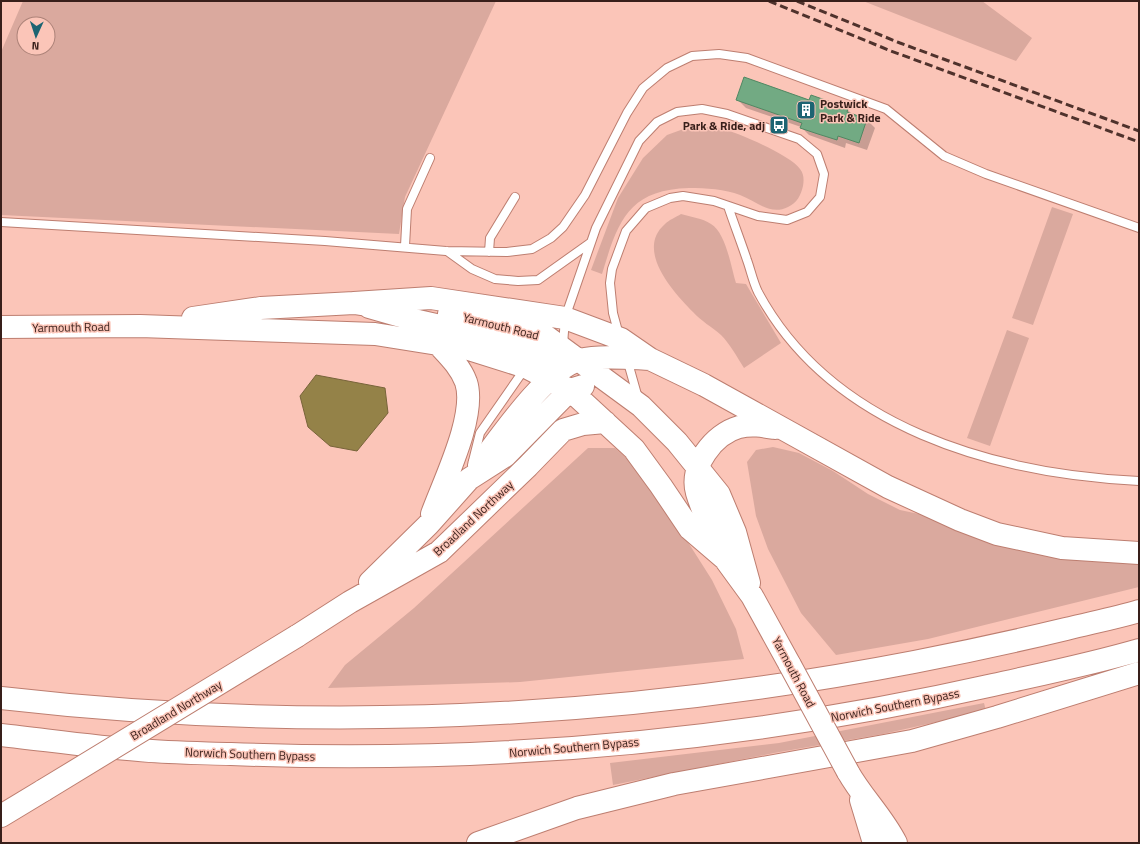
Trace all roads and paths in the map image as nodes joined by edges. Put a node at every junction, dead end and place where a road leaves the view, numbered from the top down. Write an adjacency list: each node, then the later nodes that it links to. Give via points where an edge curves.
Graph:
1 (430, 158): 7 (lane, via 407,209)
2 (515, 197): 9 (lane, via 490,238)
3 (728, 206): 6 (lane, via 758,216 787,220 807,212 820,197 824,174 817,154 799,139 727,114 702,109 677,112 657,122 639,141); 13 (lane, via 700,198 670,198 646,208 626,231 612,269 610,283 613,313); 21 (lane, via 758,291 786,336 819,370 857,401 941,444 978,456 1058,474)
4 (1, 222): 7 (lane)
5 (1139, 228): 9 (lane, via 986,174 944,156 886,109 747,58 720,54 692,56 667,68 644,88 627,113 585,195 563,227 551,238 532,249)
6 (590, 243): 8 (lane, via 538,280 495,279 472,269); 14 (lane)
7 (405, 246): 8 (lane)
8 (446, 251): 9 (lane)
9 (489, 252)
10 (140, 326): 11 (highway, Yarmouth Road); 12 (highway, Yarmouth Road, via 375,334); 14 (highway, Yarmouth Road, via 261,308 354,303 435,311 512,327)
11 (1, 327)
12 (437, 343): 14 (highway, Yarmouth Road, via 470,349); 22 (highway, Broadland Northway, via 456,363 466,381 469,398 464,426)
13 (624, 349): 14 (highway); 14 (highway); 15 (lane); 18 (highway, via 704,385)
14 (558, 357): 15 (highway, Yarmouth Road, via 614,387); 16 (highway, Yarmouth Road); 17 (highway); 20 (highway, Broadland Northway, via 505,456); 20 (lane, via 480,434)
15 (641, 406): 19 (highway, Yarmouth Road, via 678,442)
16 (599, 416): 17 (highway, Broadland Northway); 24 (highway, Yarmouth Road, via 643,460 690,529)
17 (563, 430): 26 (highway, Broadland Northway, via 439,552)
18 (789, 431): 19 (highway, via 757,424 738,427 713,443); 23 (highway, via 888,487 997,534 1062,548)
19 (698, 466): 24 (highway, via 696,492); 25 (highway, Yarmouth Road, via 719,494 735,532)
20 (469, 479): 22 (highway, Broadland Northway)
21 (1139, 481)
22 (428, 525): 26 (highway, Broadland Northway)
23 (1139, 553)
24 (725, 559): 25 (highway, Yarmouth Road)
25 (752, 596): 33 (highway, Yarmouth Road, bridge, via 858,790)
26 (350, 602): 32 (highway, Broadland Northway, bridge)
27 (1139, 611): 30 (highway, via 949,655 832,678 710,696 569,710 415,718 258,717 86,708)
28 (1139, 650): 31 (highway, Norwich Southern Bypass, via 880,709 697,736 550,749 428,756 279,756 139,750)
29 (1139, 673): 34 (highway, via 997,717 912,740 674,784 577,808)
30 (1, 698)
31 (1, 735)
32 (1, 816)
33 (890, 839)
34 (483, 842)

